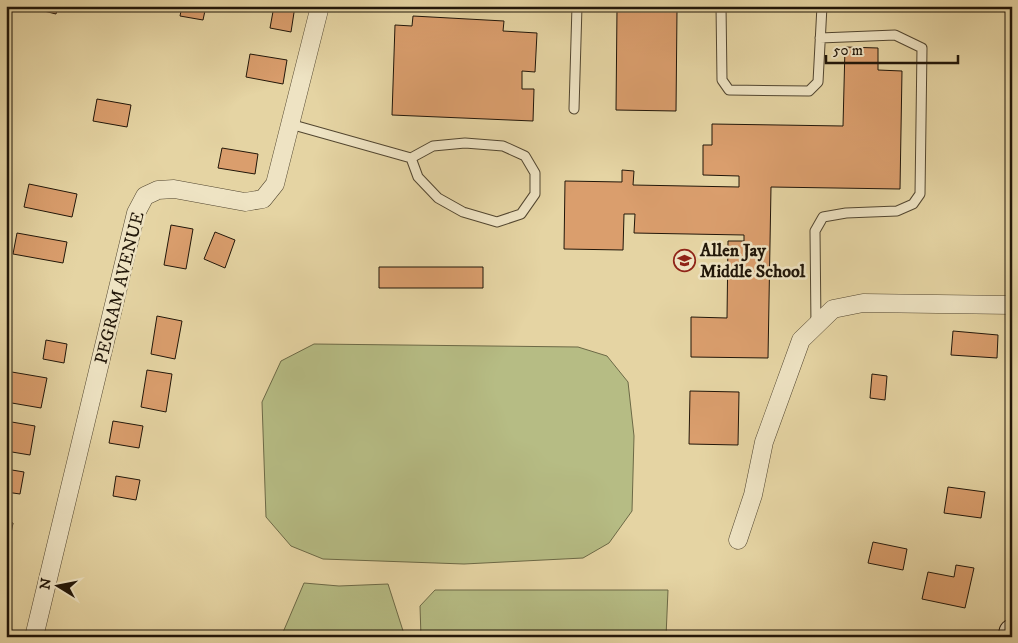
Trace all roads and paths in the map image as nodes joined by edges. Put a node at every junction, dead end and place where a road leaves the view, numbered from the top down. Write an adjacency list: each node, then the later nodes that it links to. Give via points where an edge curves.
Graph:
1 (320, 6): 7 (street, PEGRAM AVENUE)
2 (577, 6): 6 (lane)
3 (721, 6): 5 (lane, via 722,80 729,90 809,91 818,82)
4 (822, 6): 5 (lane)
5 (820, 38): 10 (lane, via 895,35 922,48 920,194 913,204 897,211 823,216 815,230)
6 (574, 109)
7 (290, 124): 8 (lane); 13 (street, PEGRAM AVENUE, via 275,184 263,199 245,202 183,190 158,190 145,196 136,213)
8 (411, 158): 8 (lane, via 418,177 438,198 463,212 497,222 521,214 535,194 535,173 525,156 503,146 466,143 433,146)
9 (1012, 306): 10 (street, via 863,303 833,309)
10 (816, 325): 11 (street, via 802,340 764,442)
11 (738, 540)
12 (1012, 632): 14 (main road)
13 (34, 637)
14 (1011, 637)

